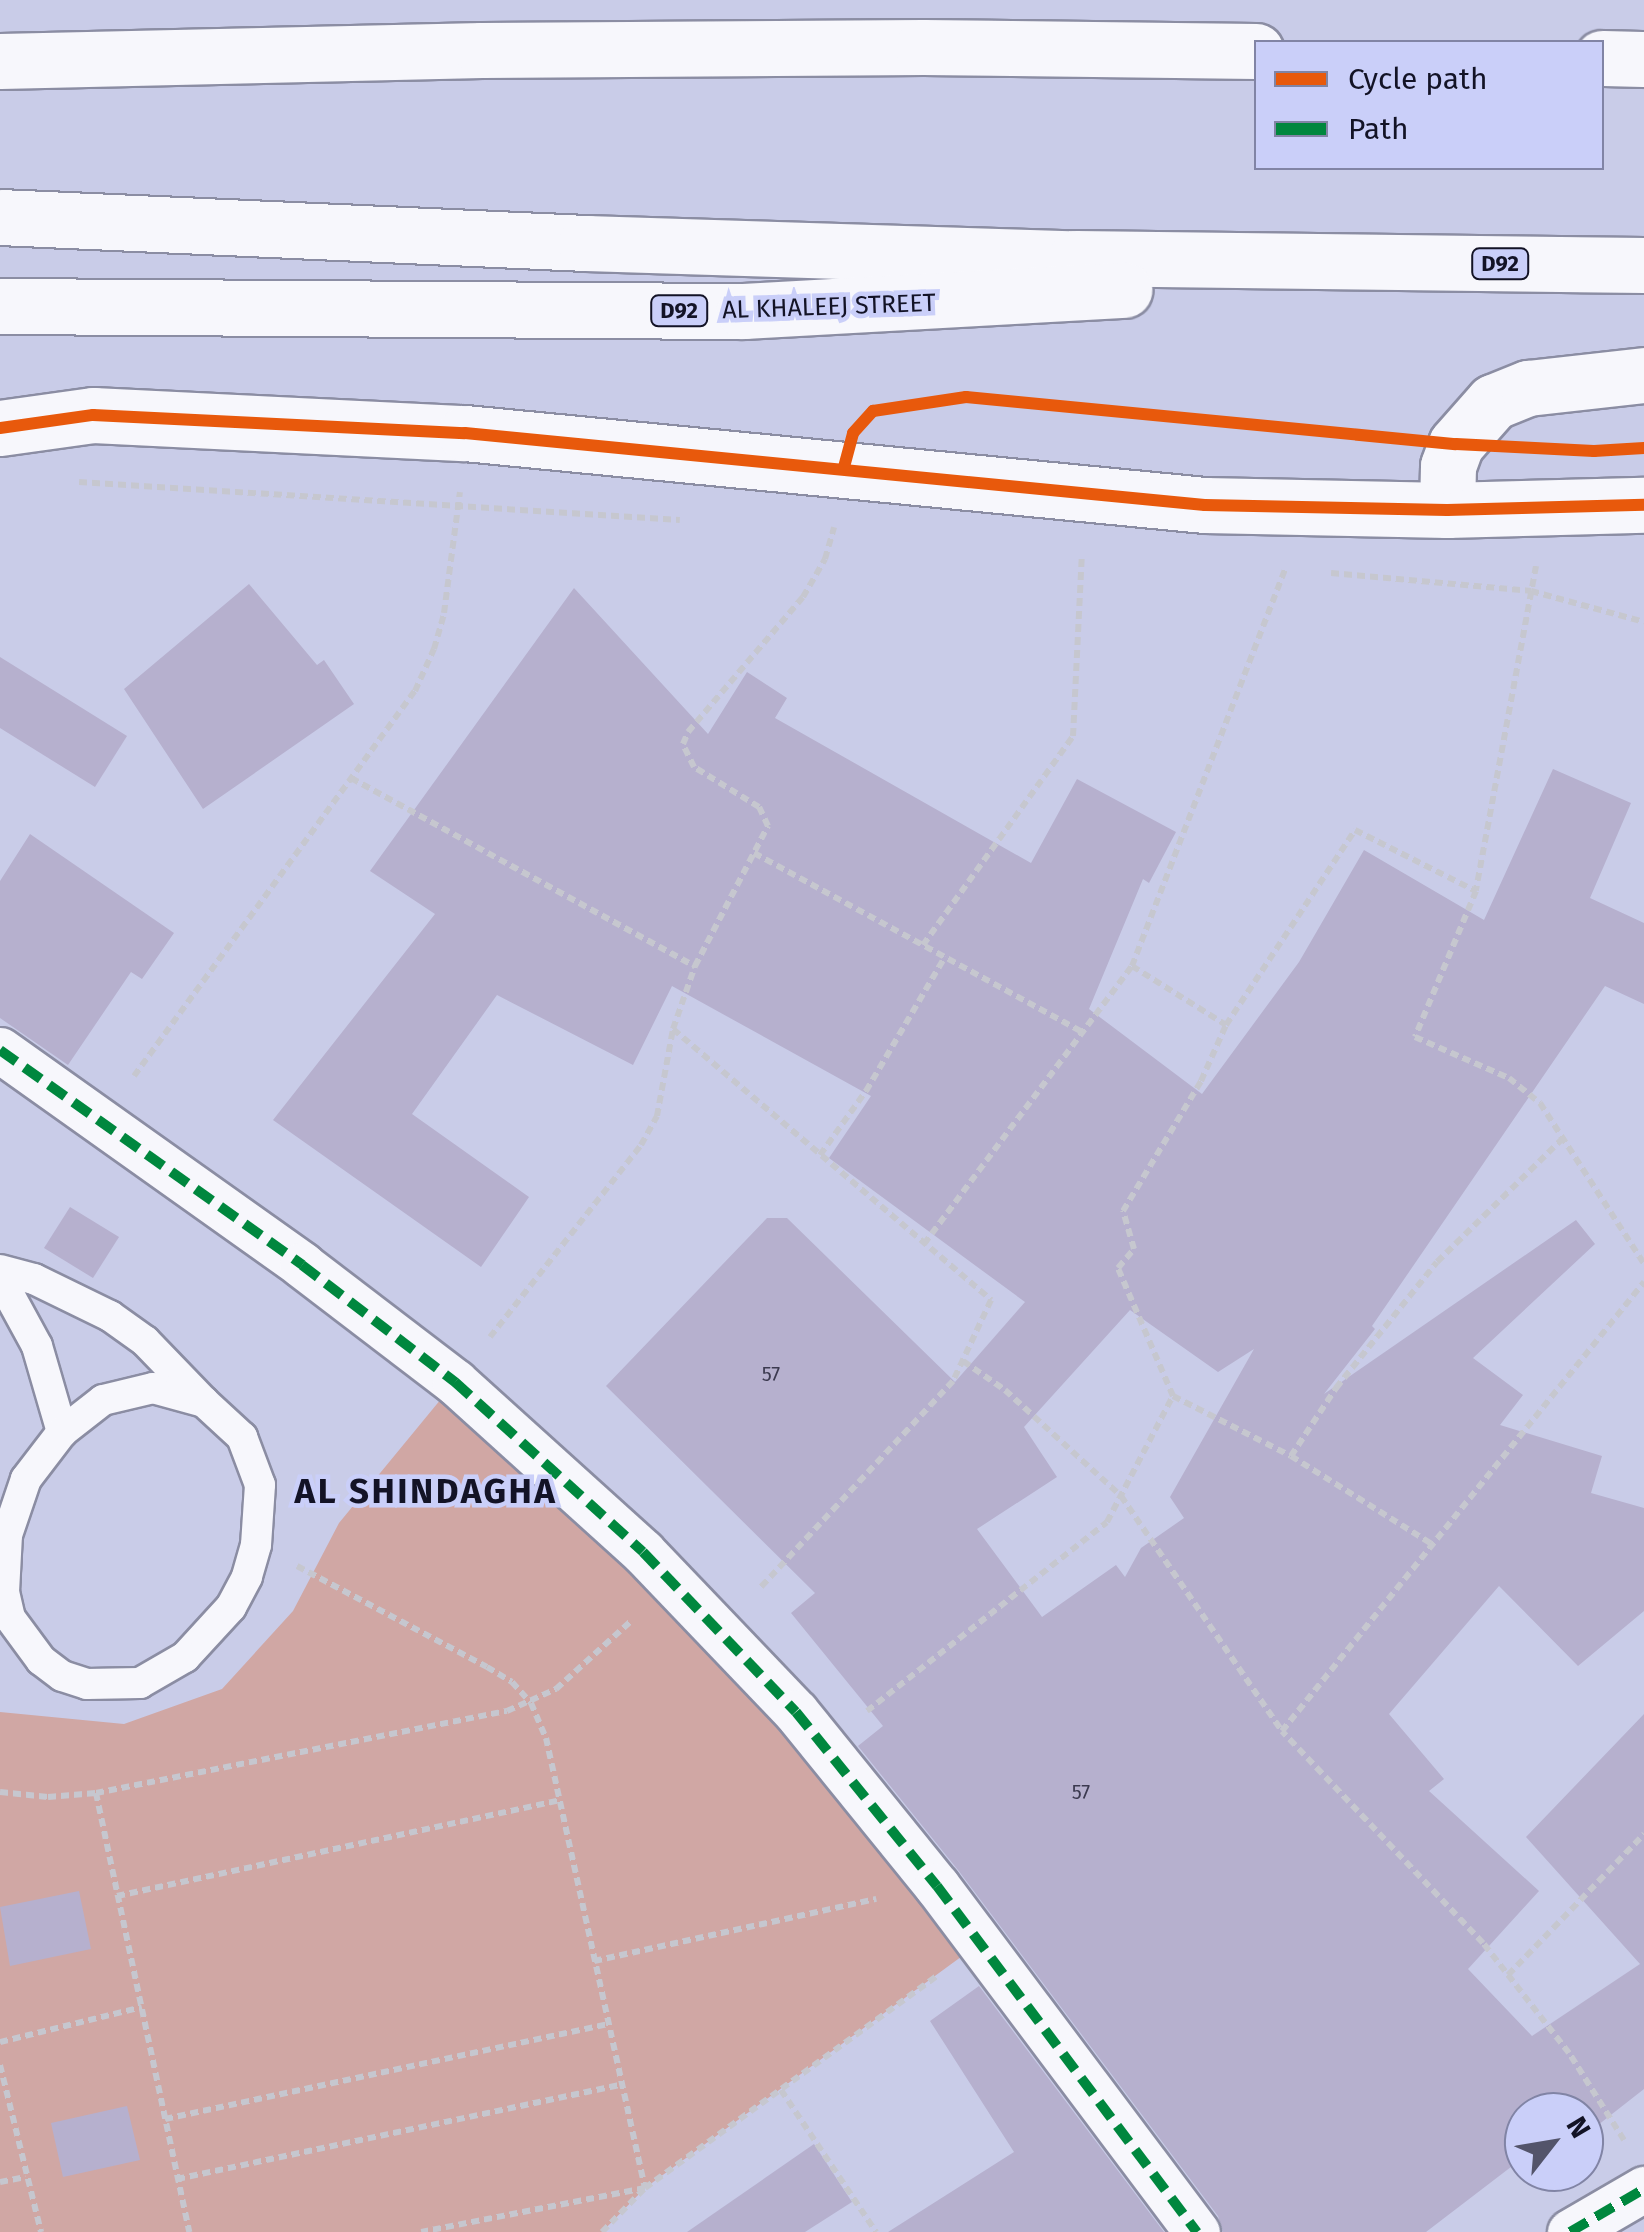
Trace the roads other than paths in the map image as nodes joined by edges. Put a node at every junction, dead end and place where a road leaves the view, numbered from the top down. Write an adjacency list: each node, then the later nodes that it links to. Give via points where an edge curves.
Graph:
1 (1254, 51): 4 (main road, via 540,50)
2 (1604, 58): 3 (main road)
3 (1644, 59)
4 (0, 61)
5 (0, 217): 6 (main road, AL KHALEEJ STREET / D92, via 586,244)
6 (1356, 262): 7 (main road, AL KHALEEJ STREET / D92); 8 (main road, AL KHALEEJ STREET / D92, via 1115,290 744,312)
7 (1644, 266)
8 (0, 306)
9 (1644, 375): 12 (main road, via 1528,388 1493,402 1456,444)
10 (0, 428): 12 (main road, via 93,416 465,434 1206,505)
11 (1644, 505): 12 (main road)
12 (1447, 510)
13 (0, 1050): 20 (street, via 302,1264 455,1382 672,1582 823,1746 937,1886)
14 (0, 1270): 16 (lane, via 110,1316 145,1341)
15 (0, 1278): 17 (lane, via 37,1346)
16 (204, 1402): 17 (lane, via 166,1390 128,1391 103,1400); 18 (lane, via 242,1437 254,1460 260,1485 256,1545 247,1577 210,1634 165,1673 114,1686 62,1676 10,1618)
17 (62, 1432): 18 (lane, via 26,1479)
18 (2, 1566)
19 (1639, 2172): 21 (street)
20 (1197, 2232)
21 (1570, 2232)

